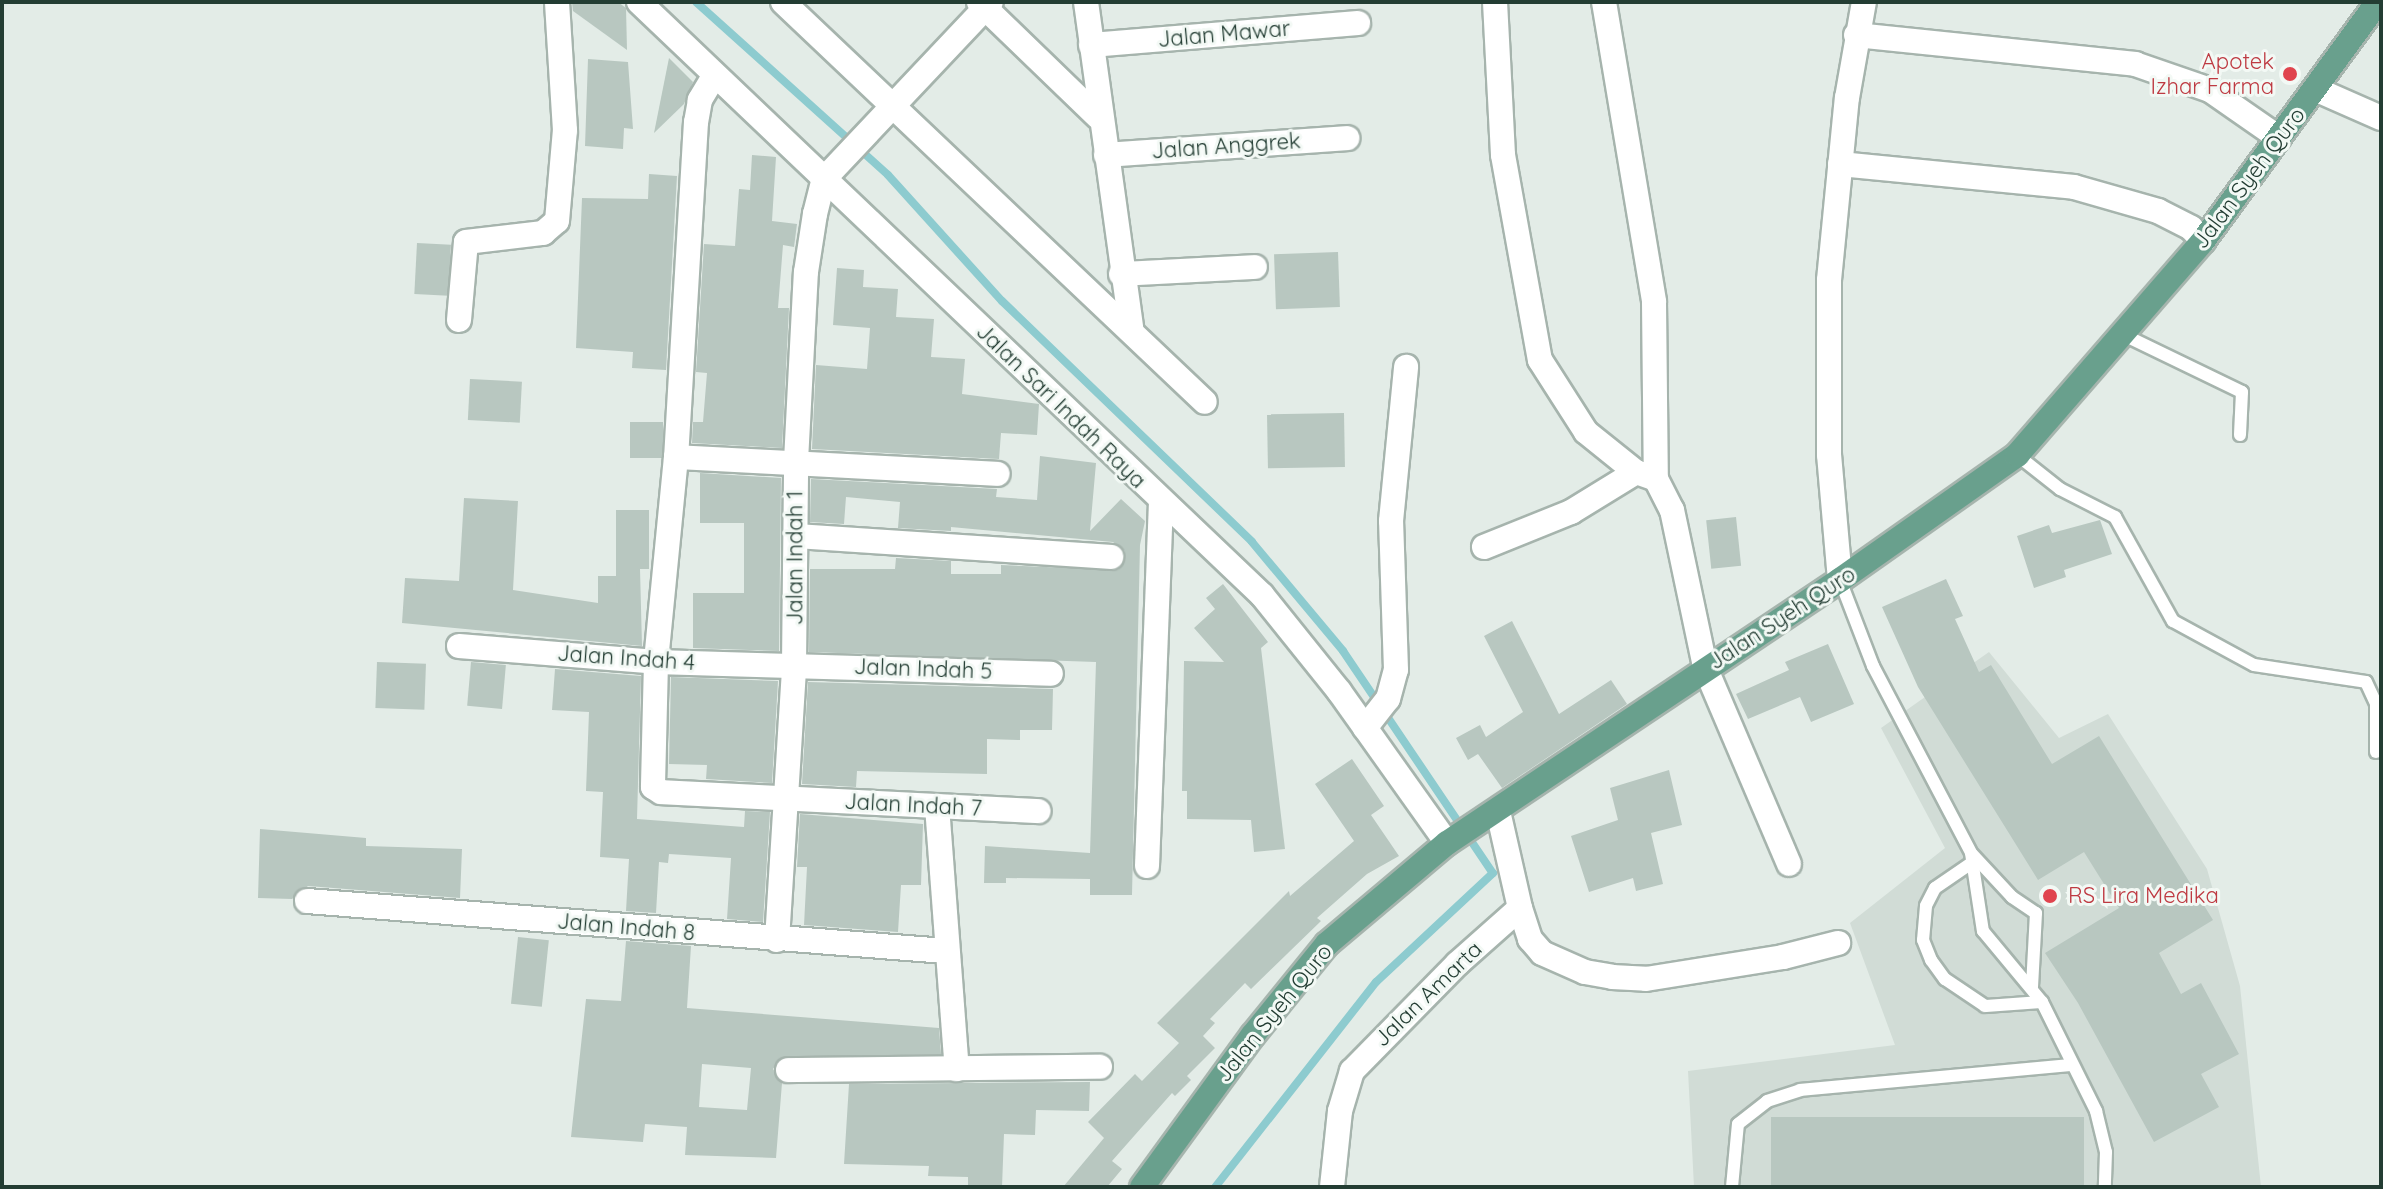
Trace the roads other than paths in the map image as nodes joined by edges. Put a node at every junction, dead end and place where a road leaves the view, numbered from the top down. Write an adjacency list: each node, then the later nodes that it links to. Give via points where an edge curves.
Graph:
1 (557, 2): 26 (street, via 565,130 557,221 543,233 466,242)
2 (639, 2): 13 (street, Jalan Sari Indah Raya)
3 (783, 2): 15 (street)
4 (1086, 2): 12 (street)
5 (1495, 2): 36 (street, via 1503,155 1540,360 1586,432)
6 (1604, 2): 36 (street, via 1654,302)
7 (1864, 2): 11 (street)
8 (2378, 2): 14 (main road, Jalan Syeh Quro)
9 (985, 4): 15 (street); 16 (street)
10 (1358, 23): 12 (street, Jalan Mawar)
11 (1856, 35): 19 (street, via 2135,64 2210,90); 21 (street)
12 (1091, 45): 16 (street)
13 (713, 78): 22 (street, Jalan Sari Indah Raya); 33 (street, via 704,89 696,122)
14 (2315, 89): 17 (street); 19 (main road, Jalan Syeh Quro)
15 (894, 108): 22 (street); 27 (street)
16 (1098, 117): 20 (street)
17 (2381, 118)
18 (1347, 138): 20 (street, Jalan Anggrek)
19 (2279, 138): 23 (main road, Jalan Syeh Quro)
20 (1106, 155): 25 (street)
21 (1840, 164): 23 (street, via 2074,187 2158,211); 41 (street, via 1829,280 1827,386)
22 (830, 173): 34 (street, Jalan Indah 1, via 809,241); 37 (street, Jalan Sari Indah Raya)
23 (2203, 241): 28 (main road, Jalan Syeh Quro)
24 (1255, 267): 25 (street)
25 (1121, 274): 27 (street)
26 (459, 320)
27 (1131, 328): 30 (street)
28 (2124, 335): 31 (lane, via 2242,392); 32 (main road, Jalan Syeh Quro)
29 (1406, 367): 47 (street, via 1391,521 1396,670)
30 (1205, 402)
31 (2240, 435)
32 (2017, 455): 41 (main road, Jalan Syeh Quro); 48 (lane, via 2060,489 2115,517 2173,621 2254,665 2366,682 2376,703)
33 (676, 457): 34 (street); 43 (street)
34 (796, 461): 35 (street); 38 (street, Jalan Indah 1)
35 (998, 474)
36 (1646, 475): 39 (street); 45 (street, via 1672,510)
37 (1161, 501): 47 (street, Jalan Sari Indah Raya, via 1262,595); 56 (street)
38 (797, 536): 40 (street); 44 (street, Jalan Indah 1)
39 (1484, 547)
40 (1111, 557)
41 (1840, 580): 45 (main road, Jalan Syeh Quro); 54 (lane, via 1873,666)
42 (459, 646): 43 (street, Jalan Indah 4)
43 (656, 662): 44 (street, Jalan Indah 4); 49 (street, Jalan Indah 7, via 655,790)
44 (794, 666): 46 (street, Jalan Indah 5); 49 (street, Jalan Indah 1)
45 (1705, 667): 52 (main road, Jalan Syeh Quro); 55 (street)
46 (1051, 674)
47 (1376, 715): 53 (street, Jalan Sari Indah Raya)
48 (2376, 752)
49 (787, 799): 50 (street, Jalan Indah 7); 59 (street, Jalan Indah 1)
50 (937, 806): 51 (street, Jalan Indah 7); 61 (street)
51 (1039, 811)
52 (1492, 815): 53 (main road, Jalan Syeh Quro); 58 (street)
53 (1450, 842): 68 (main road, Jalan Syeh Quro, via 1327,944)
54 (1972, 857): 62 (lane, via 1983,931); 62 (lane, via 2036,913); 63 (lane, via 1935,888 1926,906 1923,940 1931,960 1945,979 1985,1006)
55 (1789, 864)
56 (1147, 866)
57 (307, 901): 59 (street, Jalan Indah 8)
58 (1520, 908): 60 (street, via 1530,939 1542,953 1585,972 1612,977 1646,979); 69 (street, Jalan Amarta, via 1352,1071 1340,1111)
59 (777, 940): 61 (street, Jalan Indah 8)
60 (1838, 943)
61 (945, 951): 66 (street)
62 (2032, 989): 63 (lane)
63 (2042, 1002): 64 (lane)
64 (2070, 1065): 70 (lane, via 1800,1090 1767,1101 1738,1124); 71 (lane, via 2103,1132)
65 (1100, 1067): 66 (street)
66 (957, 1069): 67 (street)
67 (788, 1070)
68 (1142, 1187)
69 (1332, 1187)
70 (1732, 1187)
71 (2105, 1187)

